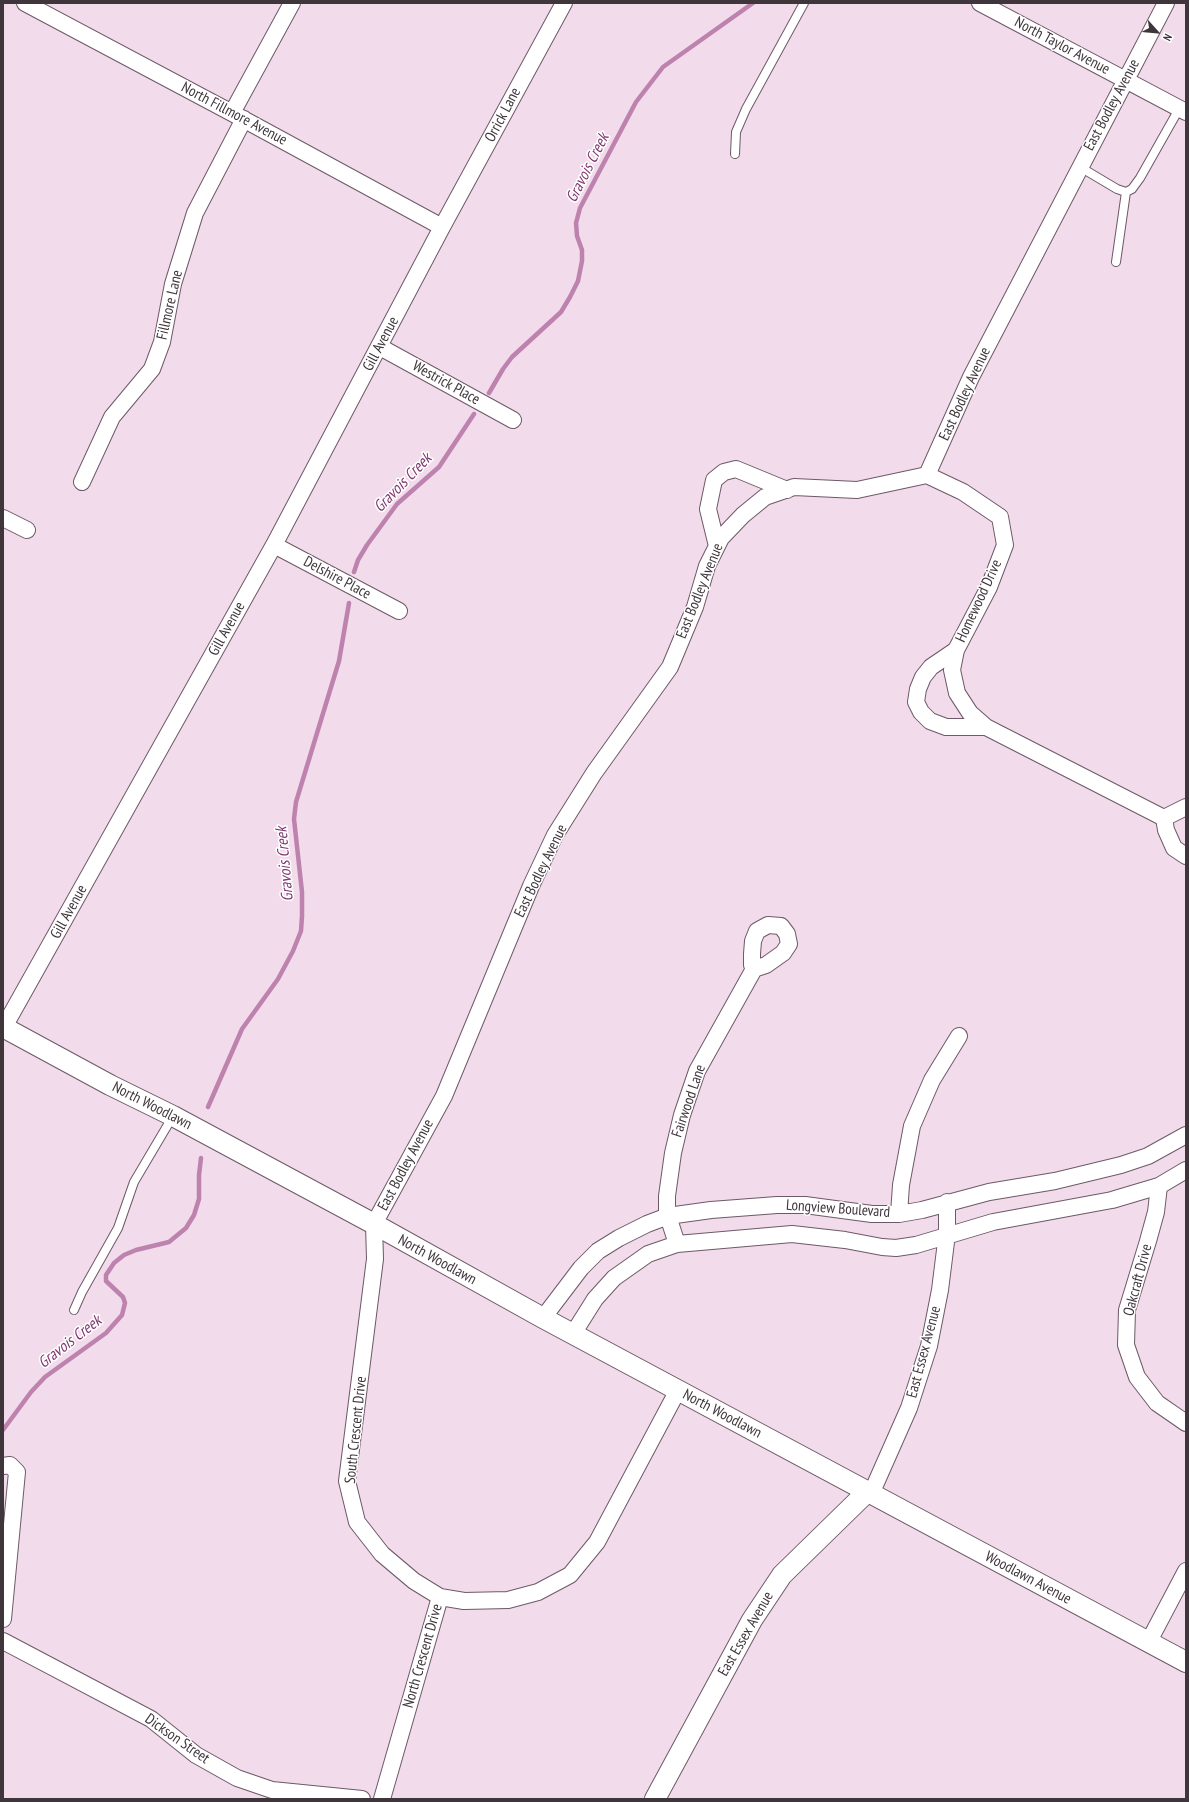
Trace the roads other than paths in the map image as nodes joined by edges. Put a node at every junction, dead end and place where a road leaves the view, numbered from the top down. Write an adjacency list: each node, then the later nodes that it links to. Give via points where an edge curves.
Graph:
1 (25, 3): 9 (street, North Fillmore Avenue)
2 (292, 3): 9 (street, Fillmore Lane)
3 (564, 3): 13 (street, Orrick Lane)
4 (804, 3): 10 (lane, via 746,109 736,132)
5 (980, 3): 7 (street, North Taylor Avenue)
6 (1166, 3): 7 (street, East Bodley Avenue)
7 (1125, 80): 8 (street, North Taylor Avenue); 11 (street, East Bodley Avenue)
8 (1183, 110): 12 (lane, via 1140,178 1132,189)
9 (238, 116): 13 (street, North Fillmore Avenue); 18 (street, Fillmore Lane, via 195,213 173,284 162,342 152,369 112,417)
10 (735, 154)
11 (1080, 167): 12 (lane); 17 (street, East Bodley Avenue, via 971,377)
12 (1126, 192): 14 (lane)
13 (442, 227): 15 (street, Gill Avenue)
14 (1116, 262)
15 (380, 347): 16 (street, Westrick Place); 22 (street, Gill Avenue)
16 (513, 420)
17 (927, 475): 19 (street, East Bodley Avenue, via 857,490 794,487); 25 (street, Homewood Drive, via 963,492 1000,518 1005,545 989,587)
18 (82, 482)
19 (787, 490): 23 (street, East Bodley Avenue, via 765,497 743,515 721,538); 23 (street, via 736,469 724,472 714,480 708,509)
20 (3, 518): 21 (street)
21 (27, 530)
22 (274, 544): 24 (street, Delshire Place); 31 (street, Gill Avenue)
23 (717, 546): 40 (street, East Bodley Avenue, via 707,566 695,607 670,667 594,773 555,835 531,886 444,1096)
24 (399, 611)
25 (956, 650): 26 (street, Homewood Drive, via 952,670 958,692 970,713); 26 (street, Homewood Drive, via 931,667 923,677 916,702 930,721 946,727)
26 (986, 727): 28 (street, Homewood Drive)
27 (1186, 807): 28 (street)
28 (1164, 818): 29 (street, via 1174,848)
29 (1186, 856)
30 (754, 969): 39 (street, Fairwood Lane, via 697,1071 682,1115 673,1153 666,1196)
31 (4, 1027): 33 (street, North Woodlawn)
32 (959, 1036): 38 (street, via 932,1080 912,1126 901,1185)
33 (173, 1116): 40 (street, North Woodlawn); 43 (lane, via 134,1182 118,1228)
34 (1186, 1135): 37 (street, Longview Boulevard, via 1148,1156 1121,1165)
35 (1186, 1170): 36 (street, Longview Boulevard)
36 (1159, 1186): 41 (street, Longview Boulevard, via 1112,1200 993,1222); 47 (street, Oakcraft Drive, via 1156,1212 1128,1310 1126,1345 1137,1378 1157,1403)
37 (947, 1202): 38 (street, Longview Boulevard); 41 (street, East Essex Avenue)
38 (899, 1214): 39 (street, Longview Boulevard, via 872,1214 805,1205 777,1205)
39 (668, 1216): 42 (street, Fairwood Lane); 44 (street, Longview Boulevard, via 647,1224 598,1251 581,1268)
40 (374, 1224): 44 (street, North Woodlawn); 52 (street, South Crescent Drive, via 375,1259 347,1481 357,1522 382,1554 414,1581)
41 (947, 1234): 42 (street, Longview Boulevard, via 916,1245 896,1248 792,1234); 50 (street, East Essex Avenue, via 929,1346 909,1408)
42 (677, 1244): 45 (street, Longview Boulevard, via 648,1254 614,1278 595,1299)
43 (74, 1310)
44 (543, 1318): 45 (street, North Woodlawn)
45 (573, 1334): 46 (street, North Woodlawn)
46 (678, 1390): 50 (street, North Woodlawn); 52 (street, North Crescent Drive, via 597,1542 570,1574 538,1592 508,1600 464,1601)
47 (1186, 1423)
48 (3, 1466): 49 (street, via 10,1465 17,1472)
49 (9, 1488): 53 (street)
50 (869, 1493): 55 (street, Woodlawn Avenue); 59 (street, East Essex Avenue, via 782,1575 752,1620)
51 (1186, 1571): 55 (street)
52 (440, 1597): 58 (street, North Crescent Drive)
53 (3, 1619)
54 (3, 1642): 57 (street, Dickson Street, via 151,1719 196,1755 237,1778 272,1790)
55 (1148, 1642): 56 (street, Woodlawn Avenue)
56 (1186, 1662)
57 (362, 1799)
58 (382, 1799)
59 (655, 1799)

